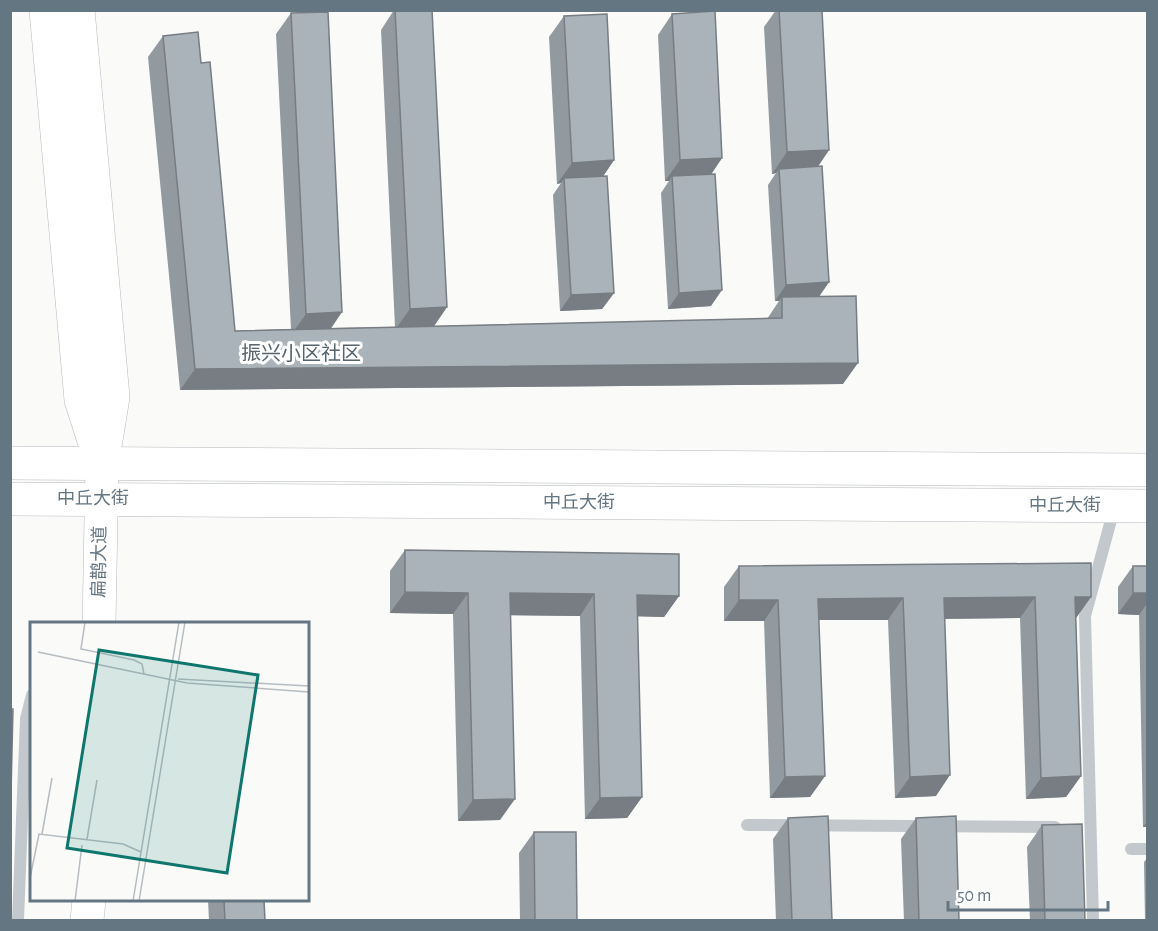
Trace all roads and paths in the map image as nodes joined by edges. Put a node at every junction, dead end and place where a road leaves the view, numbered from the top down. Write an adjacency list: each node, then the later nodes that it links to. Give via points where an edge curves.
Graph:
1 (46, 10): 4 (main road, via 81,400)
2 (78, 10): 4 (main road, via 113,397)
3 (10, 463): 4 (main road, 中丘大街)
4 (102, 464): 5 (main road, 中丘大街); 7 (main road, 扁鹊大道)
5 (1148, 470)
6 (10, 499): 7 (main road, 中丘大街)
7 (101, 500): 8 (main road, 中丘大街); 10 (main road, 扁鹊大道)
8 (1115, 506): 9 (main road, 中丘大街); 13 (lane, via 1085,616)
9 (1148, 506)
10 (99, 622)
11 (30, 703): 17 (lane, via 26,719)
12 (747, 825): 13 (lane)
13 (1078, 828): 19 (lane)
14 (1131, 849): 15 (lane)
15 (1148, 849)
16 (88, 901): 18 (main road)
17 (18, 921)
18 (87, 921)
19 (1093, 921)

